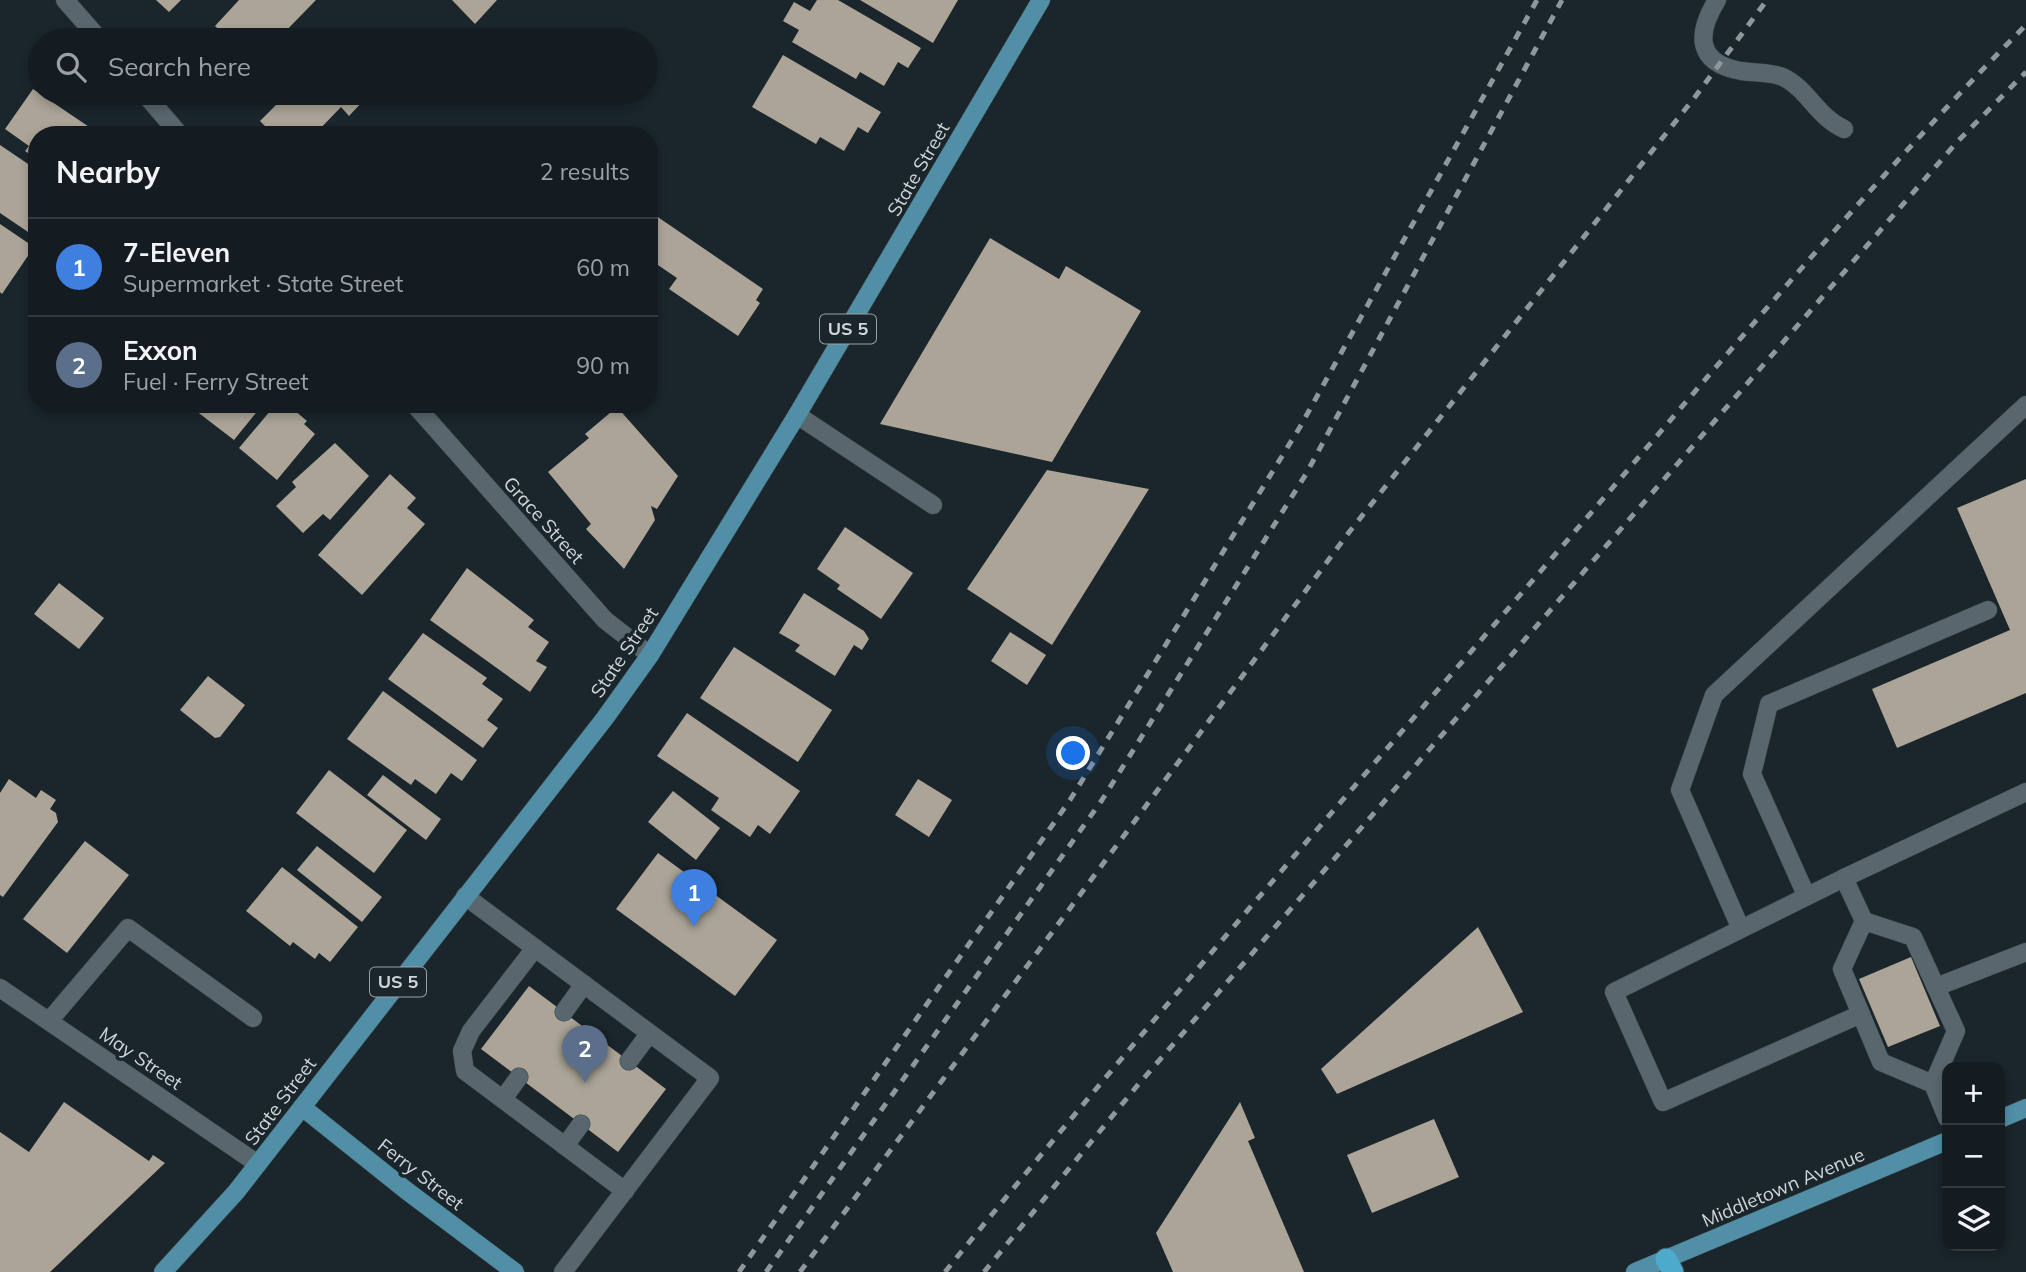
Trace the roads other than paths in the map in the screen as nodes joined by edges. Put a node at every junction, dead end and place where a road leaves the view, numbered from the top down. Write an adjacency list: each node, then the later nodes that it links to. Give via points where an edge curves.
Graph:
1 (65, 0): 4 (street)
2 (1041, 0): 10 (main road, State Street / US 5)
3 (1717, 0): 7 (street, via 1702,36 1703,48 1720,65 1783,77 1826,121)
4 (90, 28)
5 (154, 105): 6 (street)
6 (172, 126)
7 (1844, 129)
8 (2026, 405): 19 (street, via 1713,695 1680,790)
9 (422, 413): 13 (street, Grace Street, via 605,620)
10 (797, 415): 11 (street); 13 (main road, State Street / US 5)
11 (933, 505)
12 (1988, 610): 16 (street, via 1769,704 1752,774)
13 (650, 655): 17 (main road, State Street / US 5)
14 (2026, 792): 15 (street)
15 (1844, 878): 16 (street); 18 (street)
16 (1806, 895): 19 (street)
17 (466, 896): 20 (street); 35 (main road, State Street / US 5)
18 (1864, 921): 23 (street, via 1913,937); 26 (street, via 1842,969)
19 (1740, 927): 26 (street, via 1614,992 1663,1102)
20 (535, 948): 22 (street); 33 (street, via 471,1031 462,1051 466,1071)
21 (2026, 952): 23 (street)
22 (584, 984): 25 (street); 29 (street)
23 (1936, 987): 32 (street, via 1956,1031)
24 (0, 988): 28 (street, May Street)
25 (564, 1012)
26 (1861, 1014): 32 (street, via 1881,1062)
27 (253, 1018): 28 (street, via 128,928)
28 (49, 1021): 41 (street, May Street)
29 (649, 1034): 30 (street); 42 (street, via 710,1078)
30 (629, 1061)
31 (519, 1077): 33 (street)
32 (1933, 1084): 34 (street)
33 (503, 1099): 40 (street)
34 (1942, 1106)
35 (302, 1107): 41 (main road, State Street / US 5); 45 (main road, Ferry Street)
36 (2026, 1108): 37 (main road)
37 (2005, 1117)
38 (581, 1124): 40 (street)
39 (1942, 1143): 43 (main road, Middletown Avenue)
40 (565, 1146): 42 (street)
41 (258, 1164): 44 (main road, State Street / US 5)
42 (625, 1191): 46 (street)
43 (1670, 1266): 47 (main road, Middletown Avenue)
44 (163, 1272)
45 (515, 1272)
46 (564, 1272)
47 (1634, 1272)

